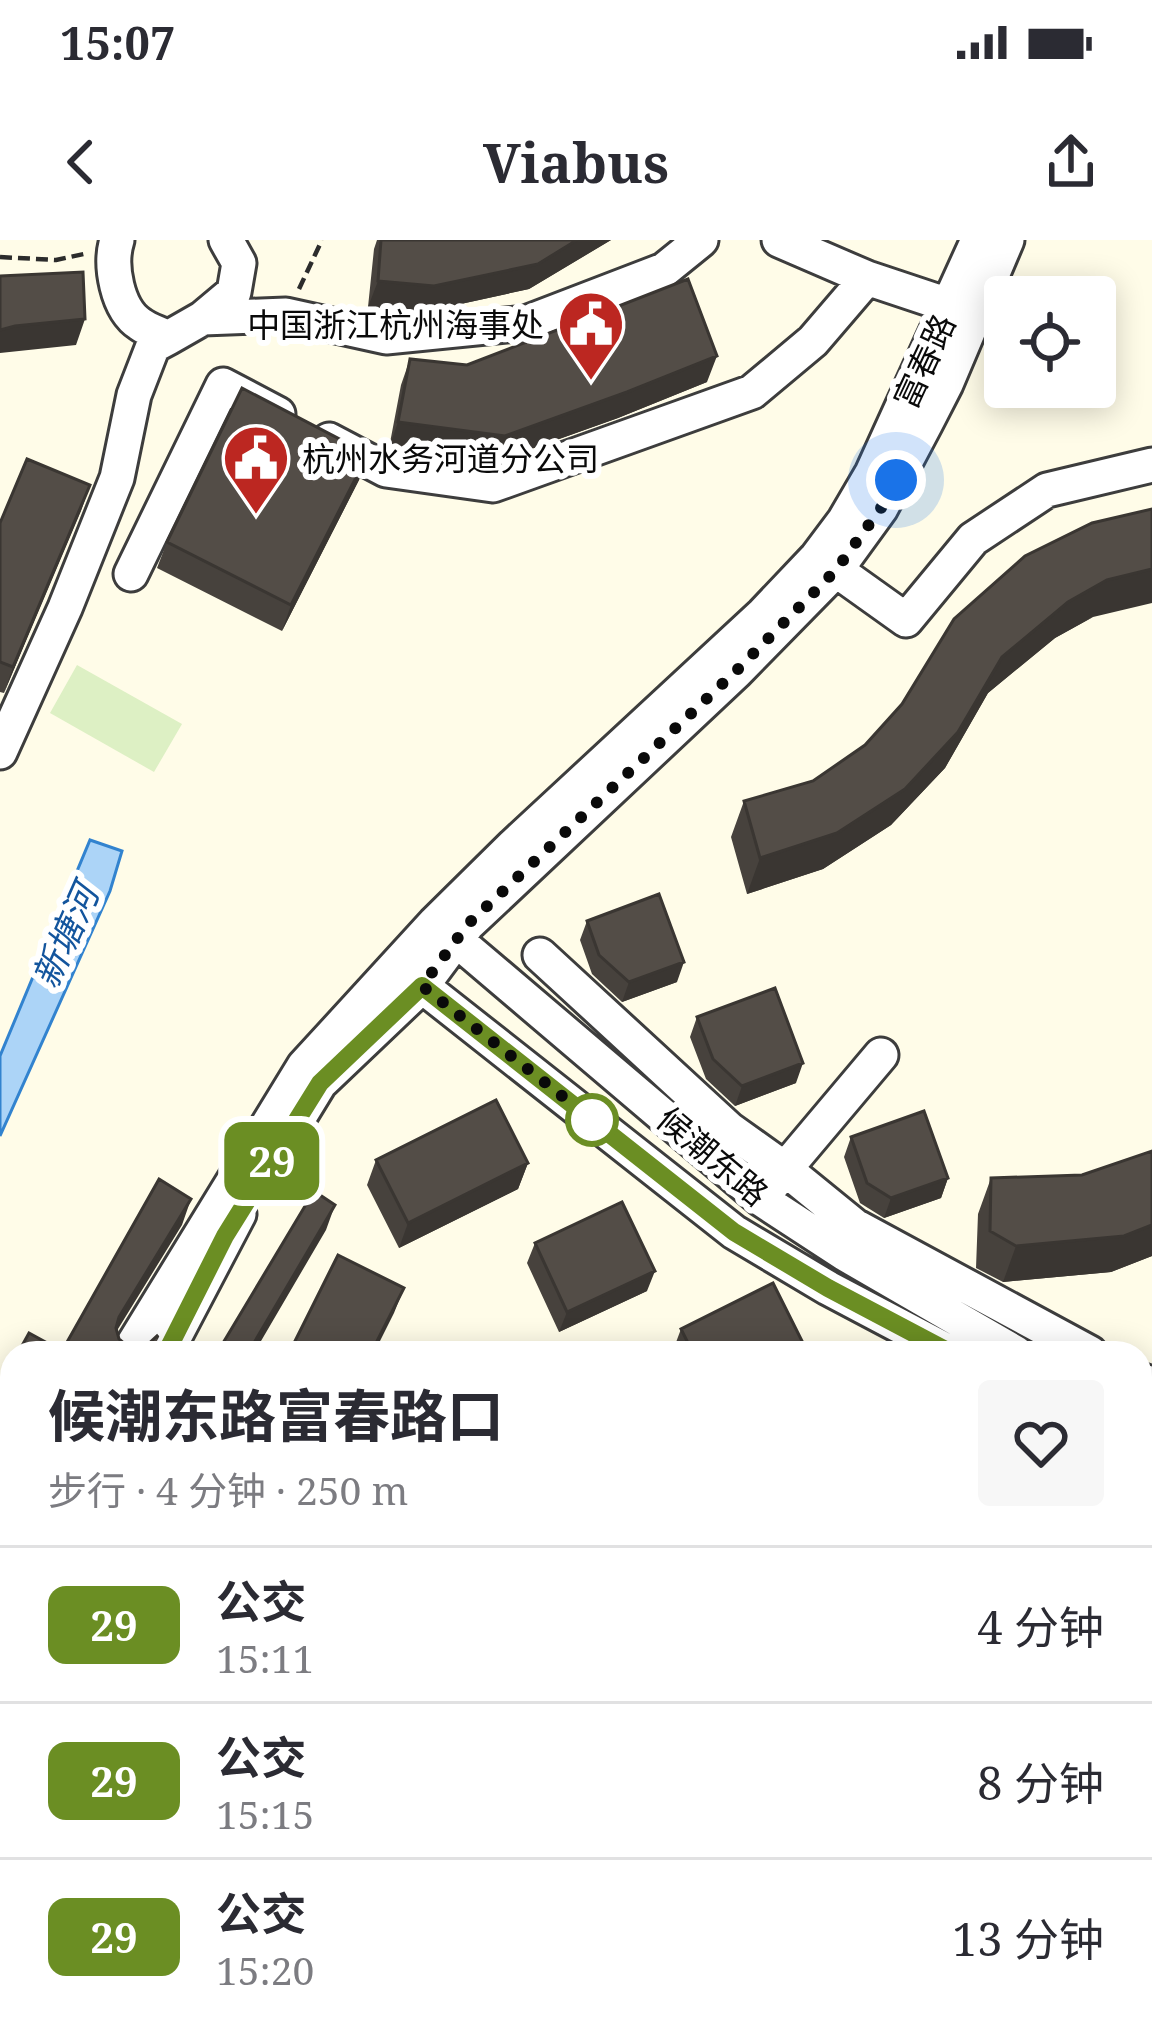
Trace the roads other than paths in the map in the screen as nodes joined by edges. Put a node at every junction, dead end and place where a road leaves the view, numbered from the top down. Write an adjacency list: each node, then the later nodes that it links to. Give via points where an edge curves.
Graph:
1 (226, 240): 9 (street, via 239,263 234,292)
2 (700, 240): 9 (street, via 664,270 526,323 386,337 286,315)
3 (779, 240): 7 (street)
4 (978, 240): 8 (street, 富春路)
5 (1007, 240): 8 (street, 富春路)
6 (115, 244): 10 (street, via 118,293 135,322)
7 (868, 278): 8 (street); 13 (street, via 752,392 493,485 386,470 223,385)
8 (963, 310): 12 (street, 富春路, via 946,384 881,508); 15 (street, 富春路, via 817,556 514,845)
9 (203, 318): 10 (street)
10 (168, 338): 14 (street, via 153,346 117,478)
11 (1152, 465): 12 (street, via 1047,490 973,539 906,620)
12 (836, 570): 15 (street, 富春路, via 468,924)
13 (130, 574)
14 (0, 752)
15 (446, 931): 17 (street, 富春路); 20 (street, 候潮东路)
16 (540, 955): 19 (street, via 729,1129)
17 (411, 974): 21 (street, 候潮东路); 22 (street, 富春路, via 304,1066); 23 (street, 富春路, via 320,1083 225,1236)
18 (881, 1055): 19 (street)
19 (785, 1169): 20 (street); 26 (street, via 855,1226)
20 (761, 1199): 21 (street); 25 (street, 候潮东路)
21 (734, 1232): 24 (street, 候潮东路)
22 (135, 1341)
23 (172, 1341)
24 (929, 1341)
25 (995, 1341)
26 (1068, 1341)

